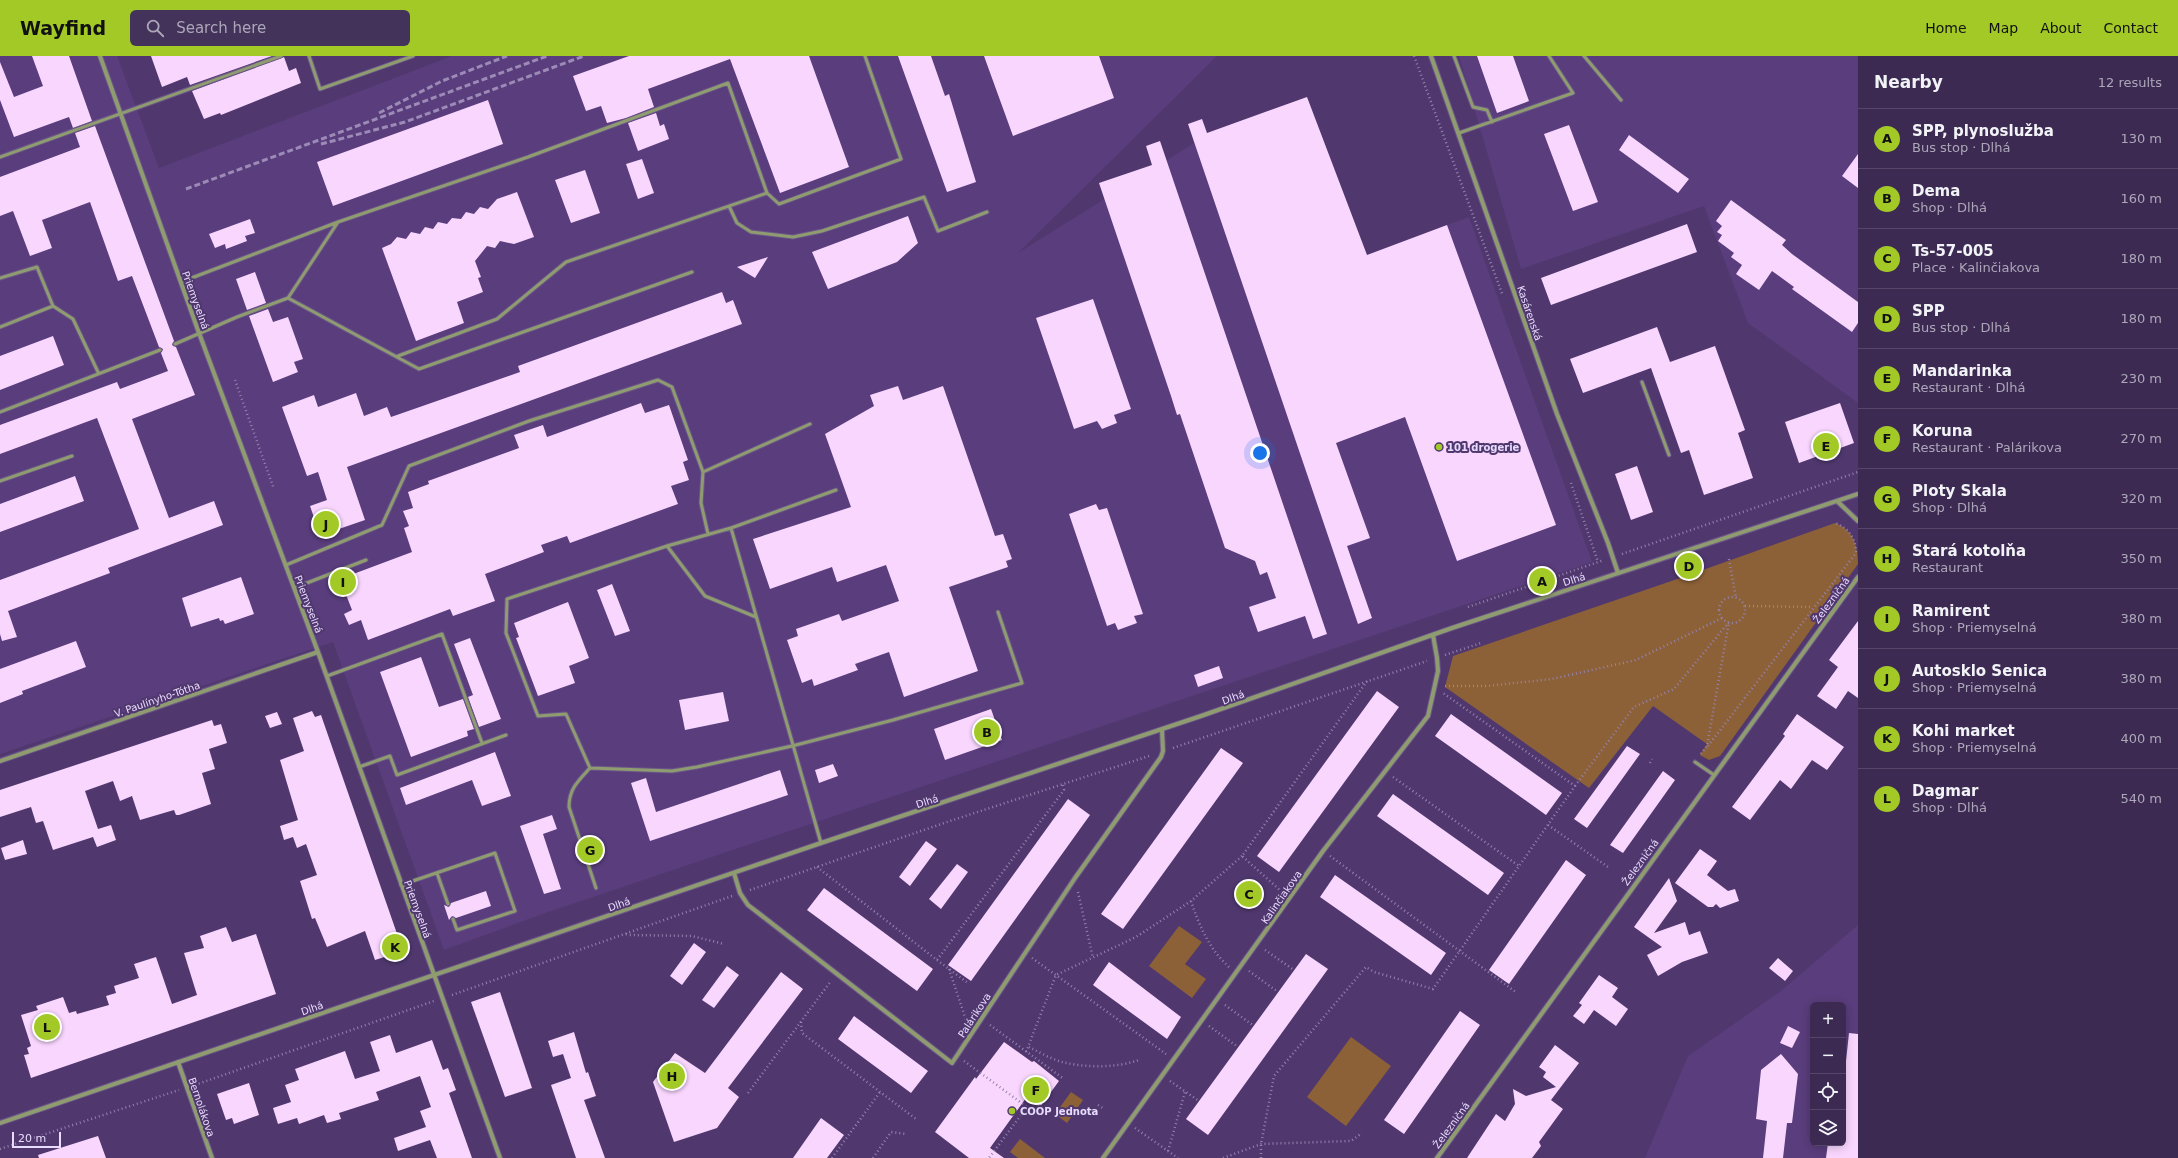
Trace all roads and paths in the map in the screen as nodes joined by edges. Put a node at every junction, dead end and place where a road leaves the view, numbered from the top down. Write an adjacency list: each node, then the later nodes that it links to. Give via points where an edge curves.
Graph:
1 (100, 56): 12 (street, Priemyselná)
2 (281, 56): 12 (lane)
3 (308, 56): 4 (lane, via 320,89)
4 (413, 56)
5 (865, 56): 16 (lane, via 901,159 779,204)
6 (1414, 56): 24 (path)
7 (1432, 56): 14 (street, Kasárenská)
8 (1454, 56): 13 (lane, via 1473,107 1487,110)
9 (1549, 56): 13 (lane, via 1573,92)
10 (1584, 56): 11 (lane)
11 (1621, 100)
12 (121, 114): 15 (lane); 22 (street, Priemyselná)
13 (1492, 122): 14 (lane)
14 (1459, 133): 51 (street, Kasárenská, via 1557,414)
15 (0, 157)
16 (767, 193): 17 (lane); 19 (lane, via 728,83 528,157)
17 (729, 206): 18 (lane, via 737,223 751,232 793,238 924,197 938,230); 30 (lane, via 566,262 497,319)
18 (987, 212)
19 (338, 222): 22 (lane); 23 (lane)
20 (692, 272): 30 (lane, via 419,369)
21 (0, 278): 25 (lane, via 38,267)
22 (181, 282): 27 (street, Priemyselná)
23 (288, 298): 27 (lane); 30 (lane)
24 (1506, 303)
25 (53, 306): 26 (lane); 31 (lane, via 73,319)
26 (0, 327)
27 (199, 333): 28 (lane); 55 (street, Priemyselná)
28 (175, 344)
29 (160, 350): 31 (lane)
30 (398, 356)
31 (98, 372): 34 (lane)
32 (235, 380): 42 (path)
33 (1642, 382): 36 (lane)
34 (0, 412)
35 (810, 424): 38 (lane)
36 (1669, 455)
37 (72, 456): 41 (lane)
38 (703, 472): 49 (lane, via 701,503); 55 (lane, via 672,387 658,380 529,421 409,466 382,525)
39 (1858, 472): 51 (path)
40 (1570, 480): 54 (path)
41 (0, 481)
42 (274, 489)
43 (836, 490): 48 (lane)
44 (1858, 494): 45 (street, Dlhá)
45 (1837, 501): 46 (street); 56 (street, Dlhá)
46 (1858, 521)
47 (1835, 523): 62 (path, via 1850,532 1856,544 1856,553)
48 (731, 528): 49 (lane); 64 (lane)
49 (708, 534): 50 (lane)
50 (667, 546): 64 (lane, via 705,596); 82 (lane, via 507,599 506,633 538,716 566,714)
51 (1613, 557): 54 (path); 56 (street, Kasárenská)
52 (1729, 559): 59 (path)
53 (366, 560): 58 (lane)
54 (1598, 562): 61 (path)
55 (286, 565): 58 (street, Priemyselná)
56 (1618, 573): 67 (street, Dlhá)
57 (1858, 577): 84 (street, Železničná)
58 (294, 588): 68 (street, Priemyselná)
59 (1736, 598): 60 (path); 65 (path, via 1728,598 1721,602 1719,610)
60 (1745, 606): 62 (path); 66 (path, via 1740,620)
61 (1468, 607)
62 (1814, 608): 76 (path)
63 (998, 612): 75 (lane, via 1022,682 893,720)
64 (756, 617): 75 (lane)
65 (1722, 618): 66 (path); 71 (path, via 1636,660 1552,679 1487,686)
66 (1729, 622): 76 (path); 86 (path, via 1674,689 1634,707)
67 (1433, 635): 71 (street, Kalinčiakova, via 1438,671); 72 (street, Dlhá)
68 (318, 652): 69 (street, Priemyselná); 78 (street, V. Paulínyho-Tótha)
69 (327, 676): 74 (lane, via 442,634); 81 (street, Priemyselná)
70 (1367, 680): 90 (path)
71 (1434, 687): 83 (street, Kalinčiakova, via 1428,716); 86 (path)
72 (1162, 730): 88 (street, Dlhá); 96 (street, Palárikova, via 1161,757)
73 (506, 735): 74 (lane)
74 (482, 744): 81 (lane, via 397,775 390,756)
75 (792, 746): 82 (lane, via 672,770); 88 (lane)
76 (1707, 746): 79 (path)
77 (1652, 759): 80 (path)
78 (0, 761)
79 (1695, 762): 84 (lane)
80 (1650, 763)
81 (359, 767): 97 (street, Priemyselná)
82 (590, 768): 98 (lane, via 573,787 569,807)
83 (1386, 772): 89 (street, Kalinčiakova); 91 (path)
84 (1714, 775): 157 (street, Železničná)
85 (1063, 785): 109 (path, via 1064,790)
86 (1575, 786): 87 (path)
87 (1548, 825): 91 (path); 93 (path)
88 (821, 843): 95 (street, Dlhá)
89 (1323, 851): 99 (street, Kalinčiakova); 106 (path)
90 (1242, 856): 99 (path); 100 (path)
91 (1519, 866): 106 (path)
92 (817, 867): 109 (path)
93 (1608, 867)
94 (437, 873): 97 (lane); 101 (lane); 102 (lane, via 495,853 515,911 457,930)
95 (734, 873): 114 (street, via 740,893 748,905); 115 (street, Dlhá)
96 (1075, 878): 107 (street, Palárikova); 108 (path)
97 (401, 885): 115 (street, Priemyselná)
98 (596, 888)
99 (1289, 899): 113 (street, Kalinčiakova)
100 (1191, 901): 108 (path, via 1136,937); 113 (path, via 1201,931 1221,960)
101 (448, 904)
102 (454, 919)
103 (626, 933): 104 (path, via 692,936)
104 (724, 944)
105 (1264, 949): 112 (path)
106 (1460, 950): 119 (path); 146 (path, via 1433,989 1374,972 1366,967 1274,1076)
107 (1025, 953): 116 (path); 121 (street, Palárikova)
108 (1092, 958): 116 (path)
109 (937, 960): 110 (path)
110 (949, 969): 117 (path); 125 (path)
111 (1248, 970): 118 (path)
112 (1294, 970)
113 (1236, 973): 131 (street, Kalinčiakova)
114 (836, 974): 122 (path); 129 (street, via 952,1063)
115 (433, 975): 132 (street, Dlhá); 149 (street, Priemyselná)
116 (1056, 975): 126 (path); 131 (path)
117 (968, 983)
118 (1278, 992)
119 (1517, 993)
120 (1223, 1004): 124 (path)
121 (981, 1019): 125 (street, Palárikova); 128 (path)
122 (801, 1022): 135 (path, via 802,1033); 137 (path)
123 (1208, 1025): 127 (path)
124 (1254, 1026)
125 (970, 1035): 129 (street, Palárikova)
126 (1028, 1047): 128 (path); 130 (path, via 1062,1062 1108,1066)
127 (1238, 1047)
128 (1026, 1052): 134 (path)
129 (957, 1056): 152 (path, via 1027,1107)
130 (1139, 1060)
131 (1174, 1060): 143 (street, Kalinčiakova)
132 (178, 1062): 142 (street, Dlhá); 148 (street, Bernolákova)
133 (1168, 1079): 136 (path)
134 (1064, 1080)
135 (880, 1092): 141 (path); 150 (path)
136 (1185, 1092): 138 (path); 147 (path)
137 (748, 1093)
138 (1199, 1101)
139 (1098, 1105): 140 (path)
140 (1104, 1109)
141 (916, 1119)
142 (0, 1123)
143 (1128, 1123): 147 (path); 153 (street, Kalinčiakova)
144 (1362, 1133): 146 (path, via 1351,1141)
145 (907, 1134): 151 (path, via 891,1132)
146 (1261, 1144): 155 (path); 156 (path)
147 (1168, 1151): 154 (path)
148 (212, 1158)
149 (500, 1158)
150 (832, 1158)
151 (873, 1158)
152 (989, 1158)
153 (1103, 1158)
154 (1178, 1158)
155 (1223, 1158)
156 (1261, 1158)
157 (1437, 1158)

